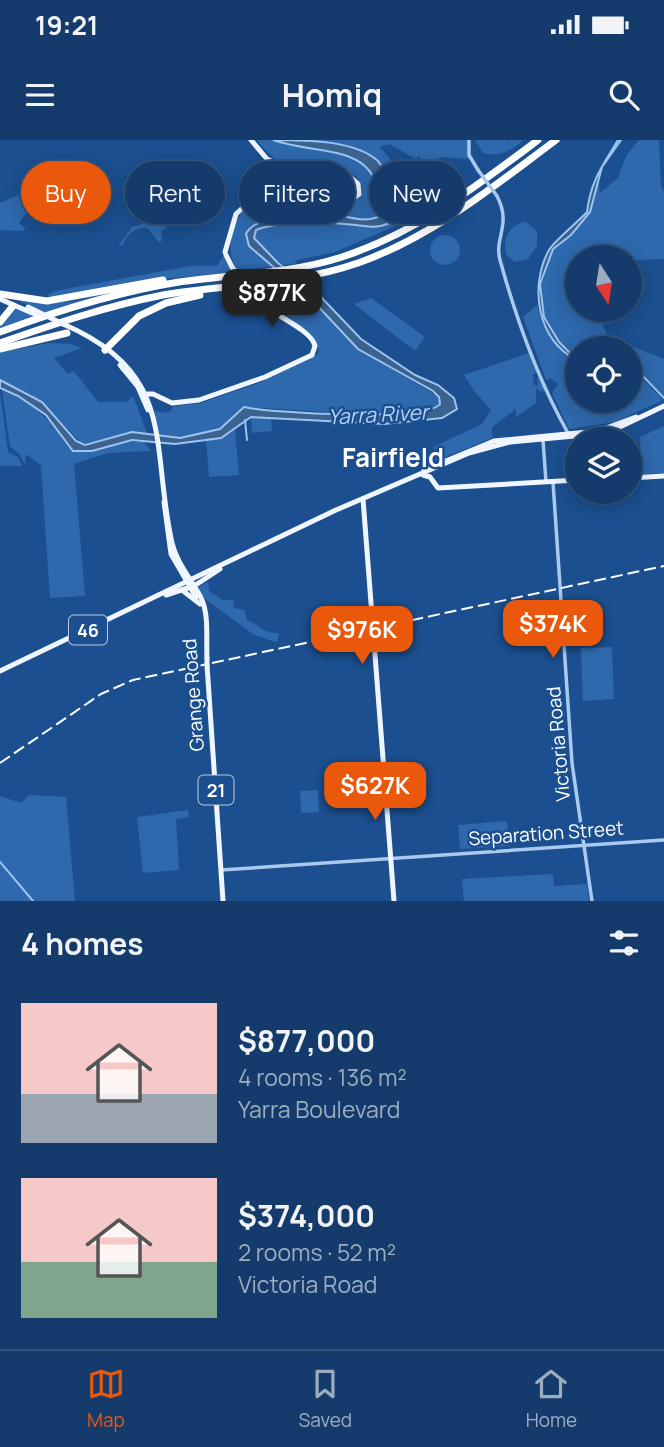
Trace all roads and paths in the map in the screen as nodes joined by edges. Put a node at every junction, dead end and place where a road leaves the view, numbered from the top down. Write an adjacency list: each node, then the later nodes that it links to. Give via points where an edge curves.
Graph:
1 (251, 140): 13 (main road, bridge, via 267,159 291,173 319,180 351,177 358,184 356,199 347,203 311,196 249,202 237,213 227,243 230,265 253,296 311,337 312,355 203,400 176,403 156,395)
2 (469, 140): 15 (street, bridge, via 469,155 497,197 504,221 500,259 535,361)
3 (538, 140): 5 (highway, via 457,199 402,232 356,252 301,267)
4 (556, 140): 6 (highway, via 412,239 311,276)
5 (202, 279): 7 (highway, via 128,285 59,299); 10 (highway, via 102,298)
6 (227, 287): 11 (highway, via 114,306); 12 (highway, via 160,306 135,319)
7 (9, 301): 8 (highway); 9 (main road, bridge)
8 (0, 322)
9 (66, 329): 11 (highway); 12 (main road, 21)
10 (0, 332)
11 (0, 346)
12 (104, 348): 13 (main road, 21, via 138,379)
13 (145, 397): 33 (main road, 21, via 160,456 172,543)
14 (663, 405): 16 (main road, 46)
15 (565, 427): 17 (street)
16 (623, 427)
17 (560, 435): 18 (main road, 46); 20 (main road, 46)
18 (565, 436)
19 (565, 437): 20 (main road, 46)
20 (543, 438): 21 (main road, 46, via 496,444); 27 (street, Victoria Road)
21 (443, 464): 22 (main road, 46); 23 (main road, 46)
22 (430, 471): 23 (main road); 28 (main road)
23 (423, 473): 28 (main road); 29 (main road, 46)
24 (664, 476): 25 (main road)
25 (642, 477)
26 (565, 481): 27 (main road)
27 (549, 482): 28 (main road); 39 (street, Victoria Road)
28 (436, 484)
29 (363, 498): 30 (main road, 46); 31 (main road, 46); 32 (main road)
30 (355, 503): 31 (main road, 46); 32 (main road)
31 (336, 510): 33 (main road, 46)
32 (364, 514): 40 (main road)
33 (189, 580): 34 (main road, 46); 34 (main road); 35 (main road, Grange Road / 21); 36 (main road, Grange Road / 21)
34 (179, 589): 35 (main road); 37 (main road, 46)
35 (200, 604): 36 (main road, Grange Road / 21)
36 (204, 612): 41 (main road, Grange Road / 21)
37 (0, 671)
38 (664, 839): 39 (street, Separation Street)
39 (583, 845): 40 (street, Separation Street); 44 (street, Victoria Road)
40 (391, 858): 41 (street, Separation Street); 43 (main road)
41 (221, 870): 42 (main road, Grange Road / 21)
42 (223, 901)
43 (394, 901)
44 (592, 901)

